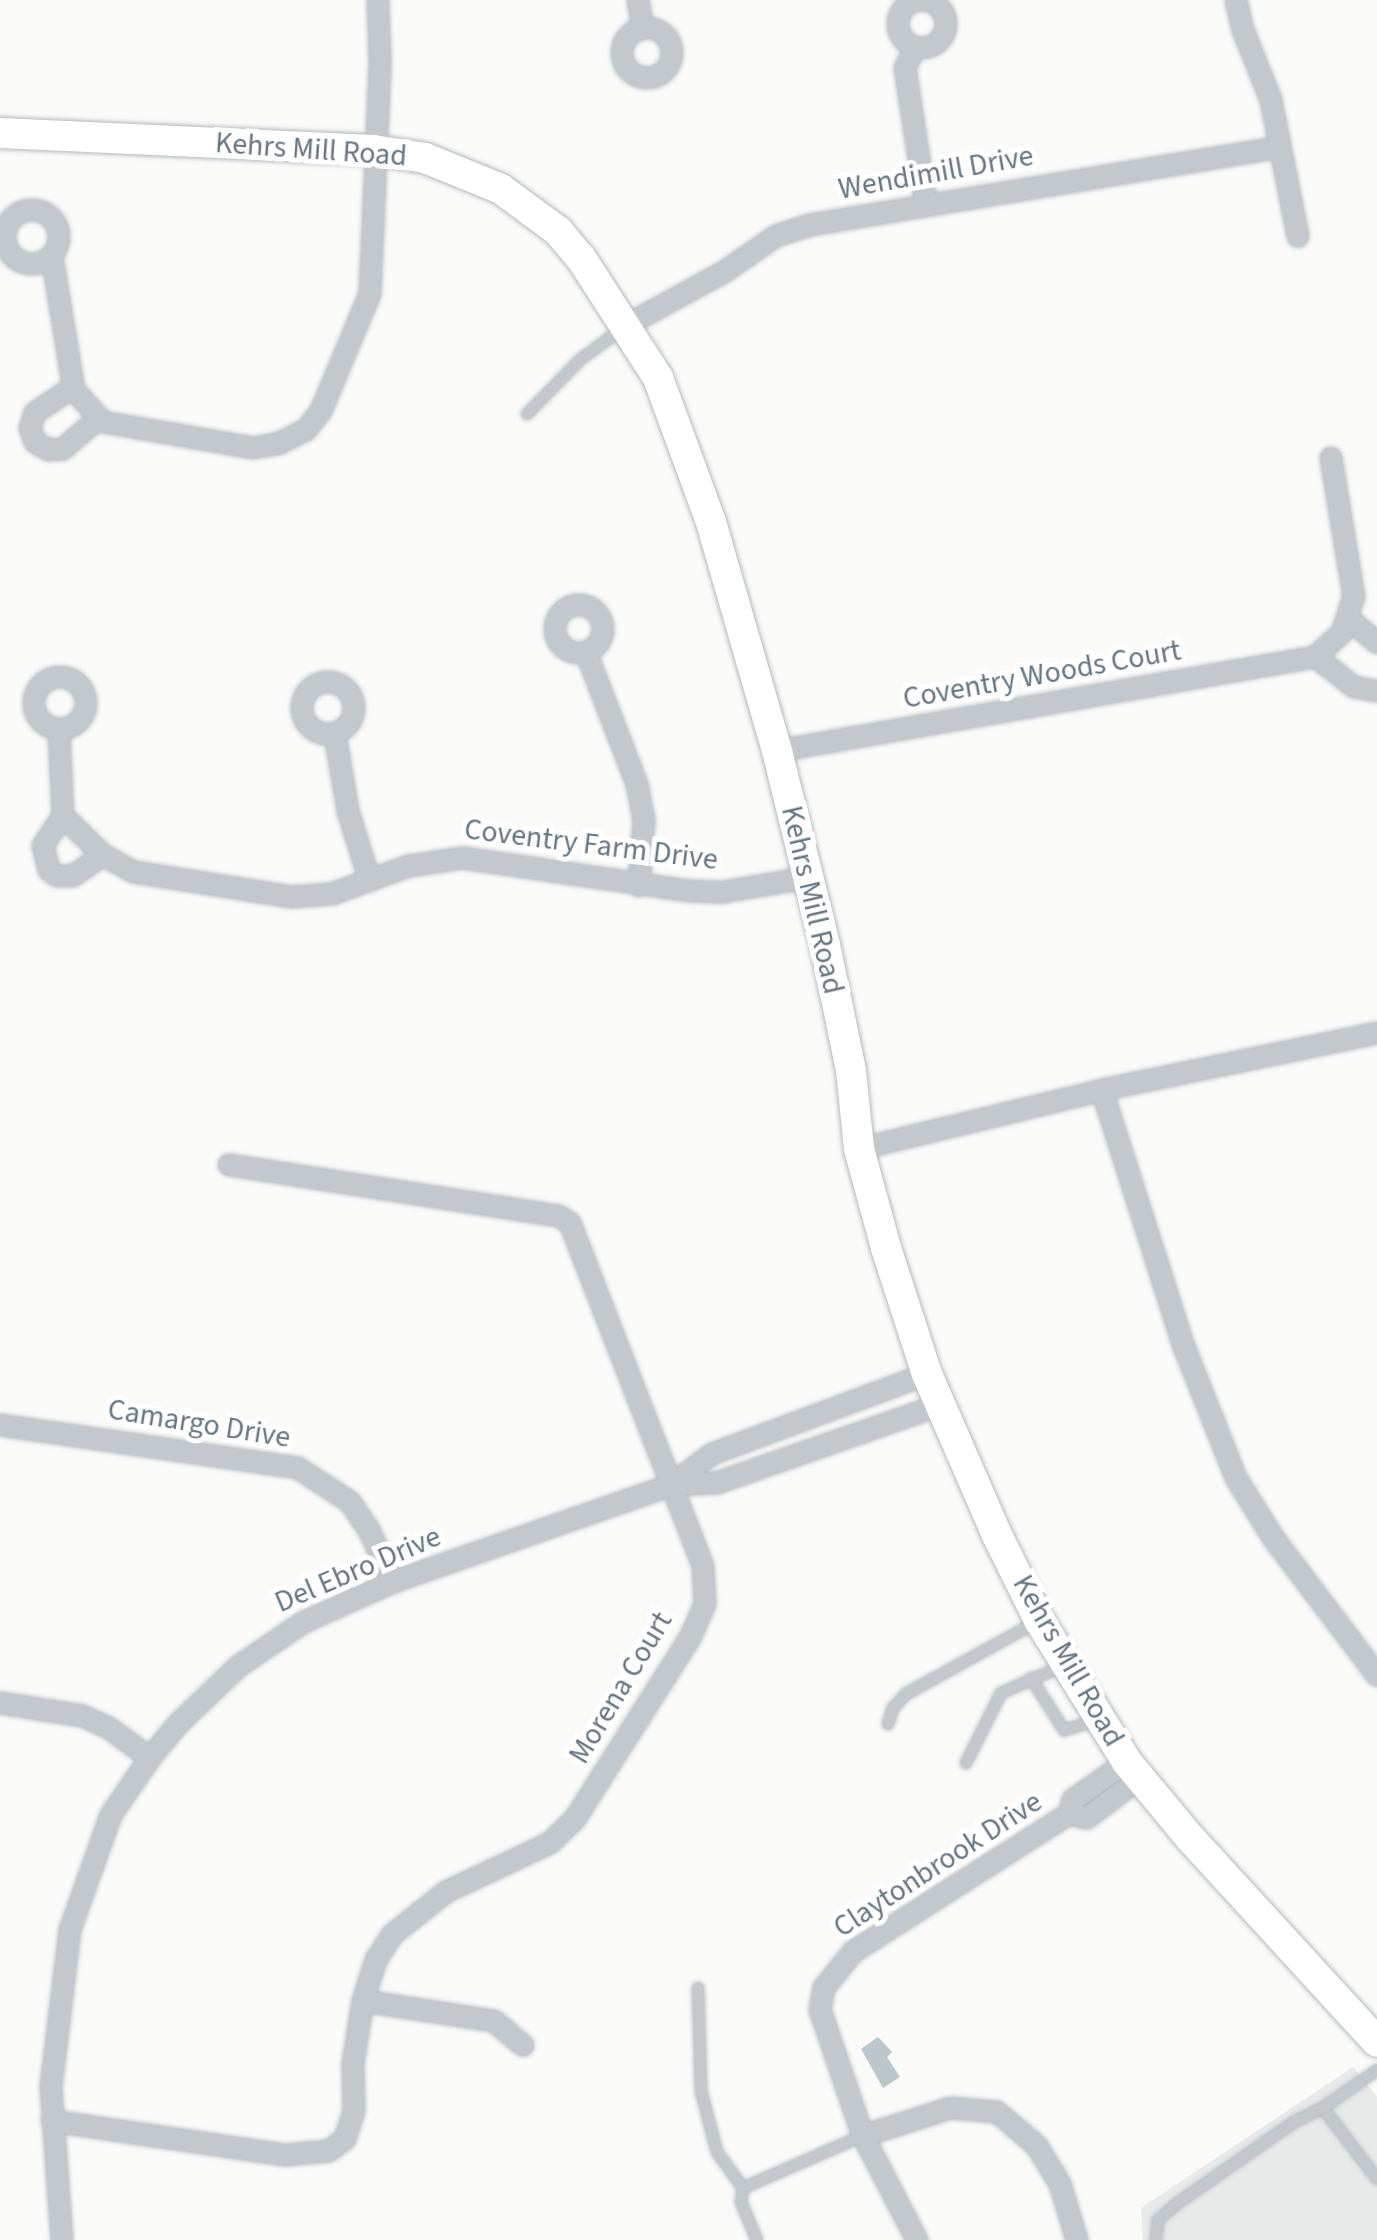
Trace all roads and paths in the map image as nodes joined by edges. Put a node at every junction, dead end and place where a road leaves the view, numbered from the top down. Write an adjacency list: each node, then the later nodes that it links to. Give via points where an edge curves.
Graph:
1 (378, 0): 8 (street)
2 (638, 0): 4 (street)
3 (1236, 0): 7 (street, via 1272,100)
4 (642, 28)
5 (915, 47): 9 (street, via 905,68)
6 (0, 133): 8 (main road, Kehrs Mill Road)
7 (1280, 147): 9 (street, Wendimill Drive); 10 (street)
8 (373, 150): 12 (main road, Kehrs Mill Road, via 446,165 514,198 570,245); 15 (street, via 370,294 321,411 306,430 253,448)
9 (926, 204): 12 (street, Wendimill Drive, via 776,236)
10 (1298, 236)
11 (52, 256): 13 (street)
12 (627, 325): 14 (lane, via 581,358); 24 (main road, Kehrs Mill Road, via 658,378 688,453)
13 (73, 387): 15 (street); 15 (street, via 35,413 35,442 48,450 63,448)
14 (526, 414)
15 (99, 418)
16 (1331, 458): 17 (street, via 1354,596)
17 (1350, 620): 18 (street); 20 (street)
18 (1377, 643)
19 (586, 652): 29 (street, via 637,784 644,822)
20 (1316, 657): 21 (street, via 1354,687); 24 (street, Coventry Woods Court)
21 (1377, 691)
22 (59, 729): 25 (street)
23 (334, 734): 28 (street)
24 (778, 751): 27 (main road, Kehrs Mill Road)
25 (63, 816): 26 (street, Coventry Farm Drive); 26 (street, via 42,846 48,870 74,876)
26 (103, 855): 28 (street, Coventry Farm Drive, via 134,872 291,896 332,894)
27 (807, 878): 29 (street, Coventry Farm Drive, via 723,892); 32 (main road, Kehrs Mill Road, via 851,1071)
28 (370, 882): 29 (street, Coventry Farm Drive, via 409,866 464,858)
29 (639, 886)
30 (1377, 1032): 31 (street)
31 (1102, 1090): 32 (street); 41 (street, via 1182,1344 1236,1478)
32 (859, 1149): 34 (main road, Kehrs Mill Road)
33 (229, 1165): 37 (street, Morena Court, via 559,1216 570,1223)
34 (927, 1374): 35 (main road, Kehrs Mill Road); 37 (street, Del Ebro Drive, via 712,1454)
35 (940, 1404): 37 (street, Del Ebro Drive, via 717,1482); 39 (main road, Kehrs Mill Road)
36 (0, 1425): 38 (street, Camargo Drive, via 298,1468 350,1502)
37 (671, 1485): 38 (street, Del Ebro Drive); 50 (street, Morena Court, via 707,1584 690,1638 574,1819 550,1842 407,1918 376,1960)
38 (392, 1582): 46 (street, Del Ebro Drive, via 270,1642 207,1694)
39 (1039, 1620): 40 (main road, Kehrs Mill Road); 45 (lane, via 906,1694)
40 (1065, 1665): 42 (lane); 44 (main road, Kehrs Mill Road)
41 (1377, 1676)
42 (1032, 1678): 44 (lane, via 1064,1730); 47 (lane, via 993,1702)
43 (0, 1703): 46 (street, via 83,1716)
44 (1100, 1719): 48 (main road, Kehrs Mill Road)
45 (888, 1724)
46 (150, 1758): 55 (street, Del Ebro Drive, via 110,1814 70,1930 52,2054)
47 (966, 1763)
48 (1134, 1770): 51 (main road, Kehrs Mill Road); 56 (street, Claytonbrook Drive, via 1087,1818 1069,1814 853,1952 834,1972 820,2010)
49 (698, 1988): 58 (lane, via 701,2091 717,2152)
50 (363, 2001): 52 (street, via 494,2021); 55 (street, Morena Court, via 351,2126 329,2152 286,2155)
51 (1377, 2042)
52 (523, 2046)
53 (1377, 2070): 54 (lane)
54 (1323, 2108): 57 (lane); 63 (lane, via 1175,2205 1158,2220)
55 (52, 2121): 59 (street, Del Ebro Drive)
56 (863, 2136): 58 (lane); 61 (street, Claytonbrook Drive); 62 (street, via 951,2108 997,2112 1037,2146 1060,2184)
57 (1377, 2179)
58 (743, 2188): 60 (lane)
59 (62, 2240)
60 (757, 2240)
61 (917, 2240)
62 (1078, 2240)
63 (1156, 2240)

